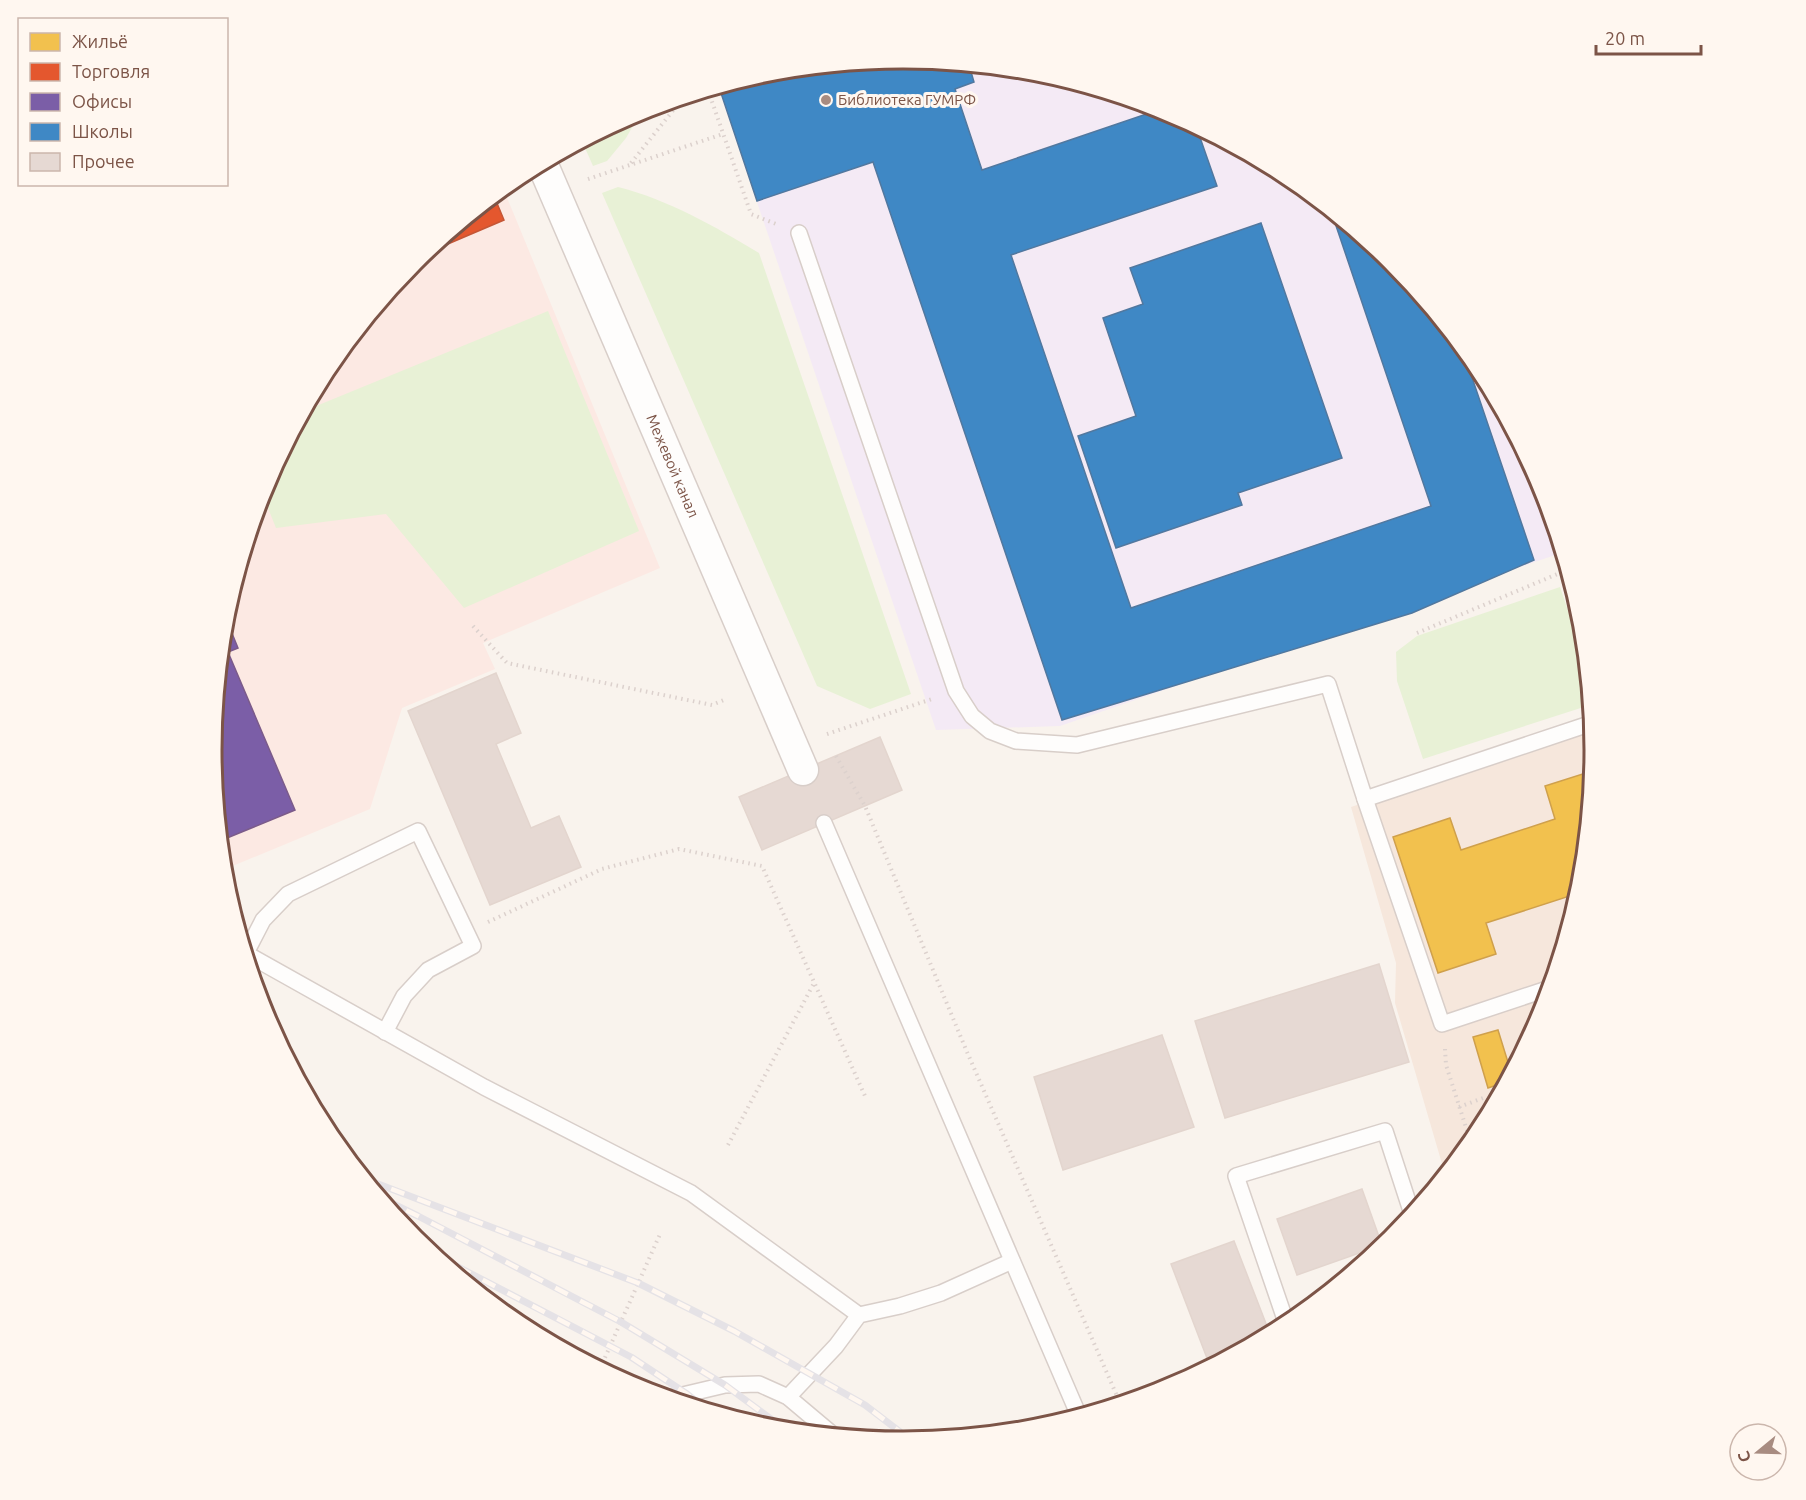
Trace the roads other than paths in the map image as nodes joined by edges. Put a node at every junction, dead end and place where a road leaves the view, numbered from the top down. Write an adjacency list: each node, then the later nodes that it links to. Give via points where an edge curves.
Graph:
1 (545, 171): 4 (street, Межевой канал)
2 (800, 233): 5 (lane, via 956,691 972,716 990,731 1016,741 1077,745 1328,684)
3 (1583, 726): 5 (lane)
4 (803, 770)
5 (1365, 799): 9 (lane, via 1442,1024)
6 (824, 823): 12 (lane)
7 (251, 944): 10 (lane, via 263,920 288,894 418,831 473,946 428,970 404,996)
8 (255, 958): 10 (lane)
9 (1539, 992)
10 (385, 1032): 14 (lane, via 691,1193)
11 (1409, 1205): 13 (lane, via 1385,1131 1236,1176)
12 (1012, 1261): 14 (lane, via 941,1293); 17 (lane)
13 (1285, 1313)
14 (859, 1316): 16 (lane)
15 (683, 1395): 16 (lane, via 725,1385 759,1384)
16 (788, 1397): 18 (lane)
17 (1076, 1409)
18 (822, 1426)

